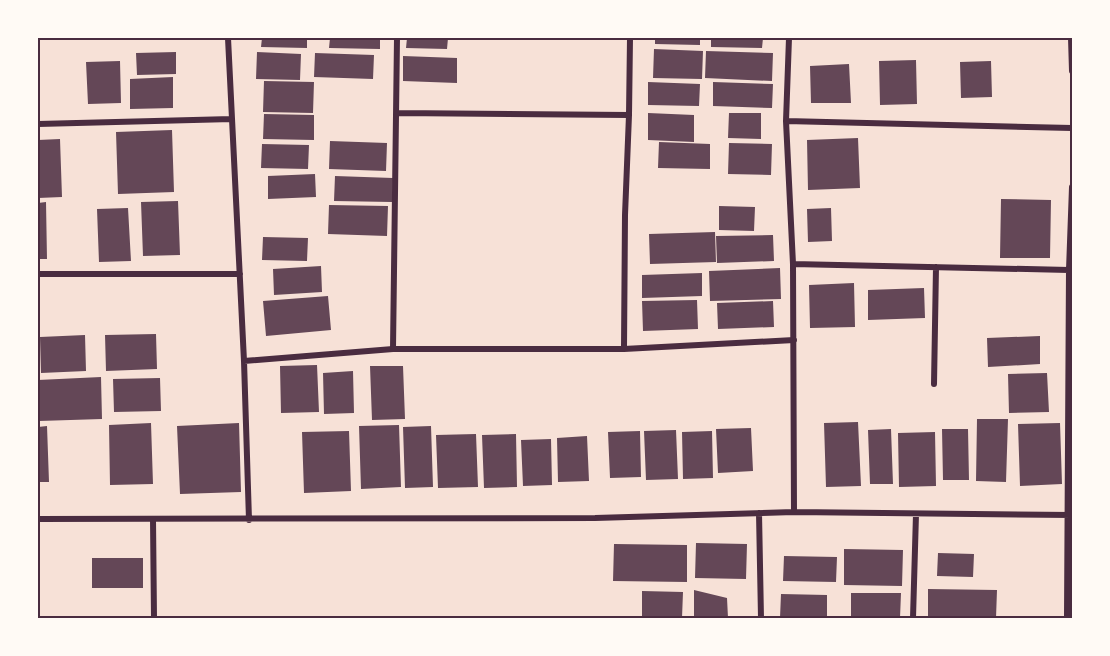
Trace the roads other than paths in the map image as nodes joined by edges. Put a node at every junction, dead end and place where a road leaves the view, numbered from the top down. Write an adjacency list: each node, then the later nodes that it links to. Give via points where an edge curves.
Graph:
1 (228, 38): 9 (street)
2 (398, 38): 7 (street)
3 (630, 38): 8 (street)
4 (789, 38): 10 (street)
5 (1071, 38): 6 (street)
6 (1072, 71)
7 (397, 113): 8 (street); 21 (street)
8 (629, 115): 20 (street)
9 (232, 119): 11 (street); 18 (street)
10 (786, 121): 12 (street); 14 (street)
11 (38, 124)
12 (1072, 128)
13 (1072, 187): 16 (street)
14 (793, 264): 15 (street); 19 (street)
15 (936, 267): 16 (street); 23 (street)
16 (1069, 270): 27 (street)
17 (38, 274): 18 (street)
18 (240, 274): 22 (street)
19 (795, 340): 20 (street); 24 (street)
20 (624, 349): 21 (street)
21 (393, 350): 22 (street)
22 (244, 361): 30 (street)
23 (934, 384)
24 (794, 512): 25 (street); 26 (street)
25 (759, 513): 30 (street); 32 (street)
26 (916, 514): 27 (street); 33 (street)
27 (1071, 515): 34 (street)
28 (38, 519): 29 (street)
29 (153, 519): 30 (street); 31 (street)
30 (249, 520)
31 (154, 618)
32 (761, 618)
33 (913, 618)
34 (1067, 618)

